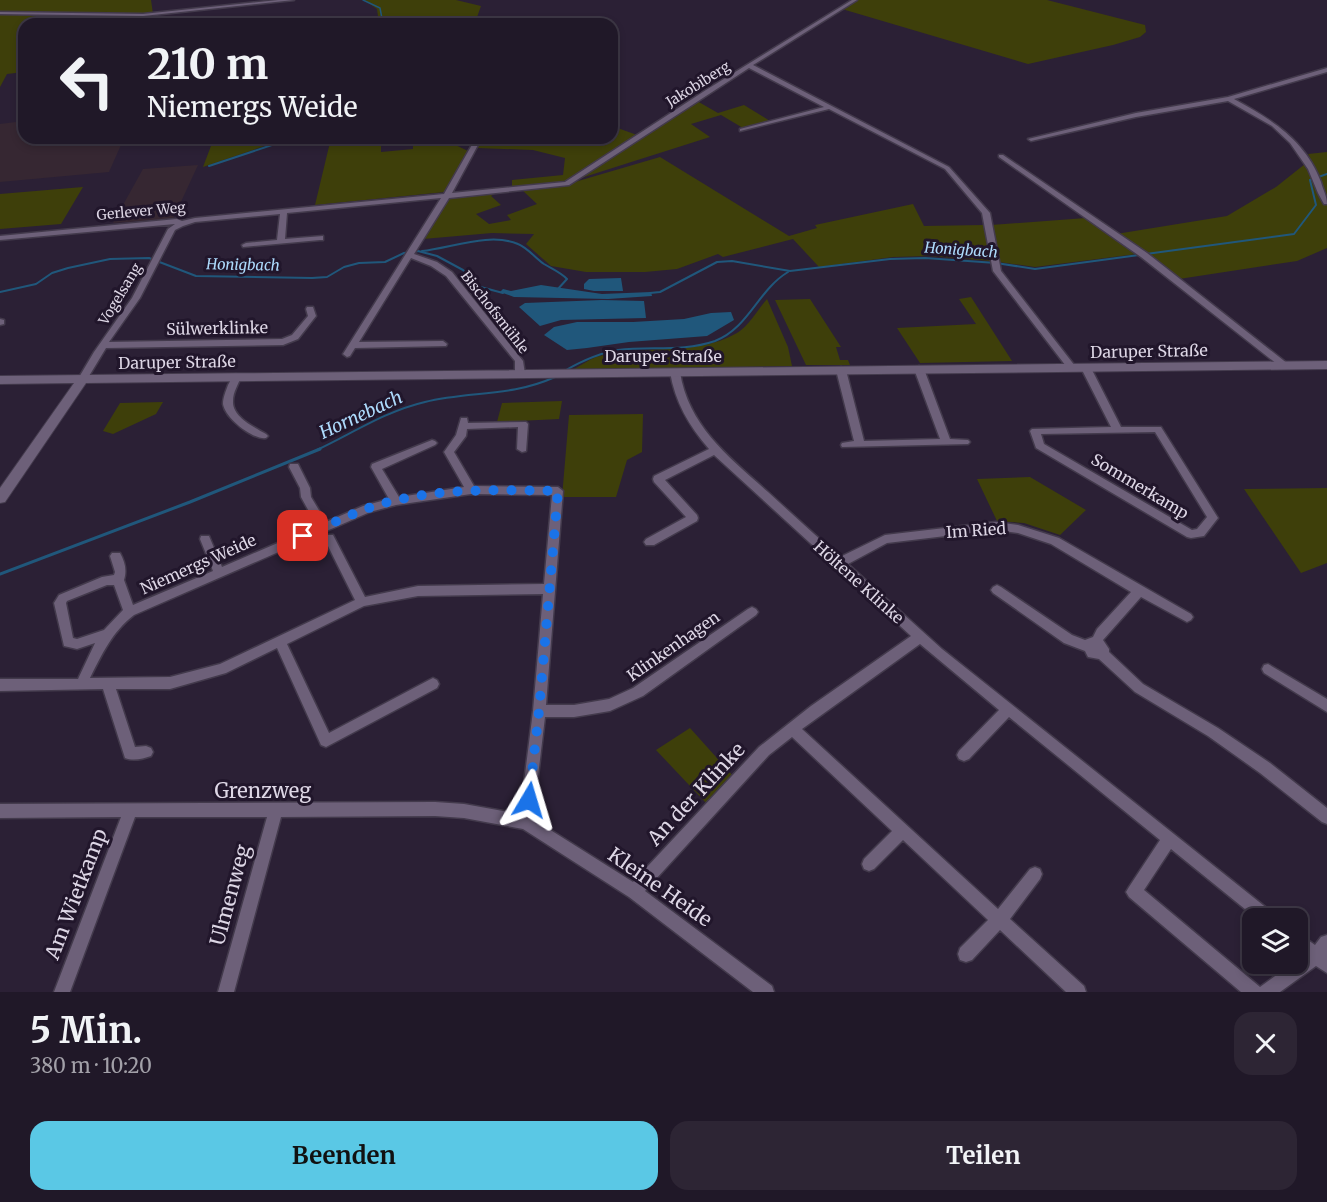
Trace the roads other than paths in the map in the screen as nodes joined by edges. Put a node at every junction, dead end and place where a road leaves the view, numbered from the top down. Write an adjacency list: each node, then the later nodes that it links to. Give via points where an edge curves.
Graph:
1 (292, 0): 3 (street, via 143,15)
2 (855, 0): 4 (street)
3 (0, 13)
4 (750, 66): 7 (street, Jakobiberg); 12 (street, Jakobiberg)
5 (1327, 70): 6 (street)
6 (1229, 99): 9 (street); 14 (street, via 1286,133 1316,176)
7 (831, 107): 8 (street); 29 (street, Jakobiberg, via 947,168 986,213 997,271)
8 (742, 130)
9 (1031, 139)
10 (475, 144): 13 (street)
11 (1001, 156): 28 (street, via 1142,254)
12 (567, 184): 13 (street, Gerlever Weg)
13 (447, 195): 15 (street, Gerlever Weg); 21 (street)
14 (1327, 202)
15 (284, 211): 16 (street, Gerlever Weg); 19 (street)
16 (180, 224): 17 (street, Gerlever Weg, via 177,221); 24 (street, Vogelsang, via 172,229 136,298)
17 (0, 238)
18 (320, 238): 19 (street)
19 (281, 242): 20 (street)
20 (246, 245)
21 (412, 253): 25 (street); 34 (street, Bischofsmühle, via 449,274 519,361)
22 (310, 309): 24 (street, Sülwerklinke, via 312,316 295,337 283,342)
23 (443, 344): 25 (street)
24 (104, 345): 36 (street, Vogelsang)
25 (353, 345): 26 (street)
26 (347, 354)
27 (1327, 365): 28 (street, Daruper Straße)
28 (1285, 366): 30 (street, Daruper Straße)
29 (1072, 368): 30 (street, Daruper Straße); 31 (street, Daruper Straße)
30 (1086, 368): 38 (street)
31 (919, 369): 32 (street, Daruper Straße); 40 (street)
32 (841, 370): 33 (street, Daruper Straße); 43 (street)
33 (675, 372): 34 (street, Daruper Straße); 46 (street, Höltene Klinke, via 687,413)
34 (520, 374): 35 (street, Daruper Straße)
35 (236, 378): 36 (street, Daruper Straße); 39 (street, via 228,399 229,408 249,428)
36 (83, 379): 37 (street, Daruper Straße); 49 (street)
37 (0, 380)
38 (1119, 430): 38 (street, Sommerkamp, via 1035,431 1040,446 1191,534 1200,534 1213,518 1158,429)
39 (263, 435)
40 (946, 442): 41 (street); 43 (street)
41 (965, 442)
42 (432, 443): 50 (street, via 376,467)
43 (860, 444): 44 (street)
44 (846, 445)
45 (522, 449): 48 (street, via 523,424 464,423 461,436 449,452)
46 (715, 450): 53 (street, via 658,479 693,518); 55 (street, Höltene Klinke)
47 (294, 467): 51 (street)
48 (471, 490): 50 (street, Niemergs Weide); 58 (street, Niemergs Weide, via 558,491)
49 (0, 498)
50 (396, 501): 51 (street, Niemergs Weide, via 367,509)
51 (326, 532): 56 (street, Niemergs Weide); 61 (street)
52 (205, 539): 56 (street)
53 (650, 542)
54 (116, 555): 57 (street, Niemergs Weide, via 122,572)
55 (838, 564): 60 (street, Im Ried, via 885,539 1010,527 1061,542); 66 (street, Höltene Klinke)
56 (219, 572): 62 (street, Niemergs Weide)
57 (118, 580): 62 (street, Niemergs Weide); 65 (street, Niemergs Weide, via 106,580 63,598 60,603 68,642)
58 (548, 589): 61 (street, via 418,591); 76 (street)
59 (997, 590): 68 (street, via 1068,639)
60 (1139, 591): 64 (street, Im Ried); 68 (street, via 1101,633)
61 (362, 602): 67 (street)
62 (130, 612): 65 (street, Niemergs Weide)
63 (752, 612): 76 (street, Klinkenhagen, via 638,692 610,705)
64 (1187, 617)
65 (106, 634): 72 (street, Niemergs Weide)
66 (920, 637): 75 (street, Höltene Klinke); 77 (street, An der Klinke)
67 (280, 642): 70 (street, via 326,741); 73 (street, via 196,677 170,683)
68 (1095, 648): 83 (street, via 1139,688 1248,756)
69 (1268, 669): 74 (street)
70 (433, 684)
71 (0, 685): 72 (street)
72 (81, 685): 73 (street)
73 (108, 685): 78 (street, via 130,754)
74 (1327, 706)
75 (1008, 709): 79 (street); 86 (street, Höltene Klinke)
76 (539, 711): 84 (street)
77 (792, 729): 85 (street); 89 (street, An der Klinke, via 738,778)
78 (146, 752)
79 (964, 755)
80 (276, 810): 82 (street, Grenzweg); 84 (street, Grenzweg, via 435,809); 97 (street, Ulmenweg)
81 (0, 811): 82 (street, Grenzweg)
82 (130, 811): 96 (street, Am Wietkamp)
83 (1327, 817)
84 (526, 822): 89 (street, Kleine Heide)
85 (902, 831): 87 (street); 91 (street)
86 (1169, 839): 90 (street, Höltene Klinke); 100 (street, via 1134,892)
87 (869, 864)
88 (1035, 874): 91 (street)
89 (634, 892): 98 (street, Kleine Heide)
90 (1255, 908)
91 (999, 920): 94 (street); 99 (street)
92 (1327, 943): 95 (street)
93 (1308, 949): 95 (street)
94 (966, 954)
95 (1321, 960): 101 (street)
96 (62, 992)
97 (226, 992)
98 (766, 992)
99 (1078, 992)
100 (1254, 992)
101 (1266, 992)

